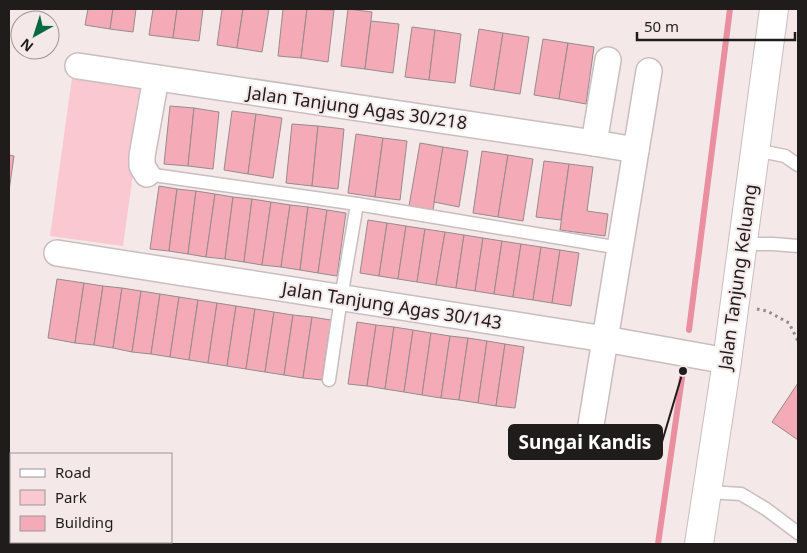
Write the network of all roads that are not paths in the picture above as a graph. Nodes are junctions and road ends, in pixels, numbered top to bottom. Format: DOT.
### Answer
graph roads {
  1 [pos="774,9"];
  2 [pos="608,60"];
  3 [pos="78,66"];
  4 [pos="649,71"];
  5 [pos="156,78"];
  6 [pos="594,143"];
  7 [pos="636,150"];
  8 [pos="755,150"];
  9 [pos="798,165"];
  10 [pos="147,174"];
  11 [pos="357,204"];
  12 [pos="742,244"];
  13 [pos="798,246"];
  14 [pos="620,248"];
  15 [pos="57,254"];
  16 [pos="341,298"];
  17 [pos="605,339"];
  18 [pos="727,361"];
  19 [pos="328,380"];
  20 [pos="591,425"];
  21 [pos="708,492"];
  22 [pos="798,533"];
  23 [pos="699,544"];
  1 -- 8 [label="main road, Jalan Tanjung Keluang"];
  2 -- 6 [label="street"];
  3 -- 5 [label="street, Jalan Tanjung Agas 30/218"];
  4 -- 7 [label="street"];
  5 -- 6 [label="street, Jalan Tanjung Agas 30/218"];
  5 -- 10 [label="street"];
  6 -- 7 [label="street, Jalan Tanjung Agas 30/218"];
  7 -- 14 [label="street"];
  8 -- 9 [label="lane"];
  8 -- 12 [label="main road, Jalan Tanjung Keluang"];
  10 -- 11 [label="lane"];
  11 -- 14 [label="lane"];
  11 -- 16 [label="lane"];
  12 -- 13 [label="lane"];
  12 -- 18 [label="main road, Jalan Tanjung Keluang"];
  14 -- 17 [label="street"];
  15 -- 16 [label="street, Jalan Tanjung Agas 30/143"];
  16 -- 17 [label="street, Jalan Tanjung Agas 30/143"];
  16 -- 19 [label="lane"];
  17 -- 18 [label="street, Jalan Tanjung Agas 30/143"];
  17 -- 20 [label="street"];
  18 -- 21 [label="main road, Jalan Tanjung Keluang"];
  21 -- 22 [label="lane"];
  21 -- 23 [label="main road, Jalan Tanjung Keluang"];
}
